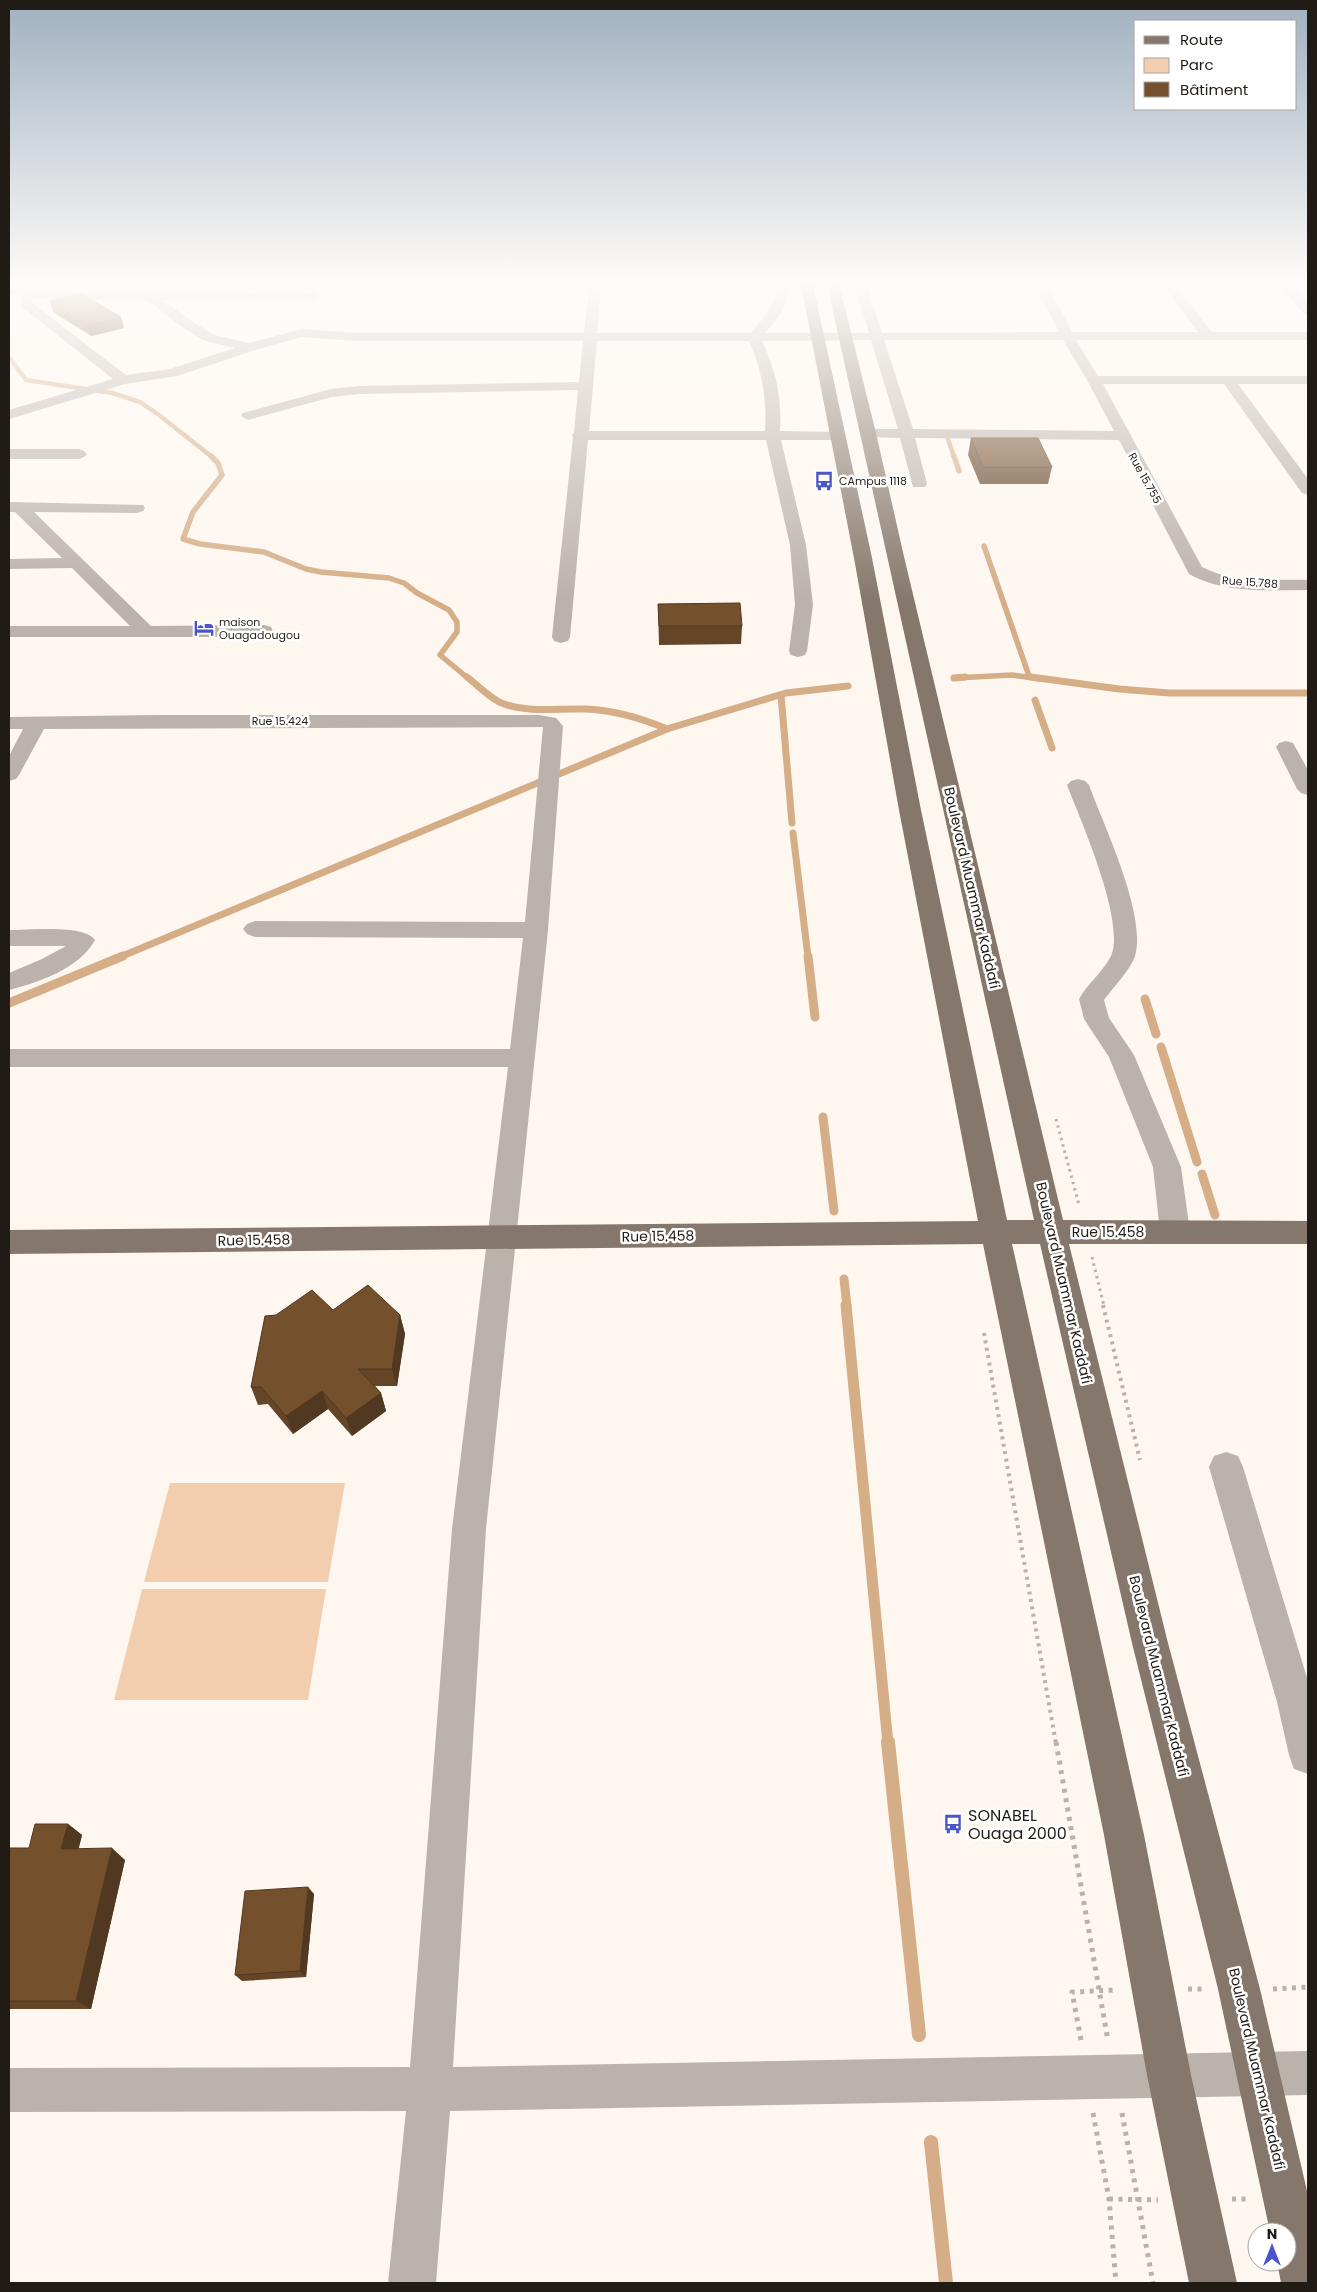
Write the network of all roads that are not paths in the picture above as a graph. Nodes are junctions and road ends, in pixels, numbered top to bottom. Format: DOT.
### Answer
graph roads {
  1 [pos="586,386"];
  2 [pos="101,387"];
  3 [pos="532,387"];
  4 [pos="770,387"];
  5 [pos="835,387"];
  6 [pos="852,387"];
  7 [pos="893,387"];
  8 [pos="1097,387"];
  9 [pos="1233,387"];
  10 [pos="9,415"];
  11 [pos="248,416"];
  12 [pos="869,433"];
  13 [pos="907,434"];
  14 [pos="772,435"];
  15 [pos="579,436"];
  16 [pos="837,436"];
  17 [pos="1122,436"];
  18 [pos="9,454"];
  19 [pos="79,454"];
  20 [pos="918,484"];
  21 [pos="1308,490"];
  22 [pos="14,507"];
  23 [pos="137,508"];
  24 [pos="74,563"];
  25 [pos="9,564"];
  26 [pos="1195,570"];
  27 [pos="1308,585"];
  28 [pos="145,630"];
  29 [pos="264,631"];
  30 [pos="9,632"];
  31 [pos="561,637"];
  32 [pos="798,651"];
  33 [pos="37,722"];
  34 [pos="9,723"];
  35 [pos="1286,747"];
  36 [pos="9,775"];
  37 [pos="1078,785"];
  38 [pos="1308,789"];
  39 [pos="255,929"];
  40 [pos="536,930"];
  41 [pos="9,938"];
  42 [pos="9,982"];
  43 [pos="9,1058"];
  44 [pos="521,1058"];
  45 [pos="995,1232"];
  46 [pos="1052,1232"];
  47 [pos="1175,1232"];
  48 [pos="1308,1232"];
  49 [pos="501,1237"];
  50 [pos="9,1242"];
  51 [pos="1226,1468"];
  52 [pos="1308,1755"];
  53 [pos="1308,2073"];
  54 [pos="1258,2074"];
  55 [pos="1169,2075"];
  56 [pos="430,2089"];
  57 [pos="9,2090"];
  58 [pos="412,2283"];
  59 [pos="1213,2283"];
  60 [pos="1305,2283"];
  1 -- 15 [label="street"];
  2 -- 10 [label="street"];
  3 -- 11 [label="street"];
  4 -- 14 [label="street"];
  5 -- 16 [label="main road, Boulevard Muammar Kaddafi"];
  6 -- 12 [label="main road, Boulevard Muammar Kaddafi"];
  7 -- 13 [label="street"];
  8 -- 17 [label="street, Rue 15.755"];
  9 -- 21 [label="street"];
  12 -- 13 [label="street"];
  12 -- 46 [label="main road, Boulevard Muammar Kaddafi"];
  13 -- 17 [label="street"];
  13 -- 20 [label="street"];
  14 -- 15 [label="street"];
  14 -- 16 [label="street"];
  14 -- 32 [label="street"];
  15 -- 31 [label="street"];
  16 -- 45 [label="main road, Boulevard Muammar Kaddafi"];
  17 -- 26 [label="street, Rue 15.755"];
  18 -- 19 [label="street"];
  22 -- 23 [label="street"];
  22 -- 24 [label="street"];
  24 -- 25 [label="street"];
  24 -- 28 [label="street"];
  26 -- 27 [label="street, Rue 15.788"];
  28 -- 29 [label="street"];
  28 -- 30 [label="street"];
  33 -- 34 [label="street, Rue 15.424"];
  33 -- 36 [label="street"];
  33 -- 40 [label="street, Rue 15.424"];
  35 -- 38 [label="street"];
  37 -- 47 [label="street"];
  39 -- 40 [label="street"];
  40 -- 44 [label="street"];
  41 -- 42 [label="street"];
  43 -- 44 [label="street"];
  44 -- 49 [label="street"];
  45 -- 46 [label="main road, Rue 15.458"];
  45 -- 49 [label="main road, Rue 15.458"];
  45 -- 55 [label="main road, Boulevard Muammar Kaddafi"];
  46 -- 47 [label="main road, Rue 15.458"];
  46 -- 54 [label="main road, Boulevard Muammar Kaddafi"];
  47 -- 48 [label="main road, Rue 15.458"];
  49 -- 50 [label="main road, Rue 15.458"];
  49 -- 56 [label="street"];
  51 -- 52 [label="street"];
  53 -- 54 [label="street"];
  54 -- 55 [label="street"];
  54 -- 60 [label="main road, Boulevard Muammar Kaddafi"];
  55 -- 56 [label="street"];
  55 -- 59 [label="main road, Boulevard Muammar Kaddafi"];
  56 -- 57 [label="street"];
  56 -- 58 [label="street"];
}
